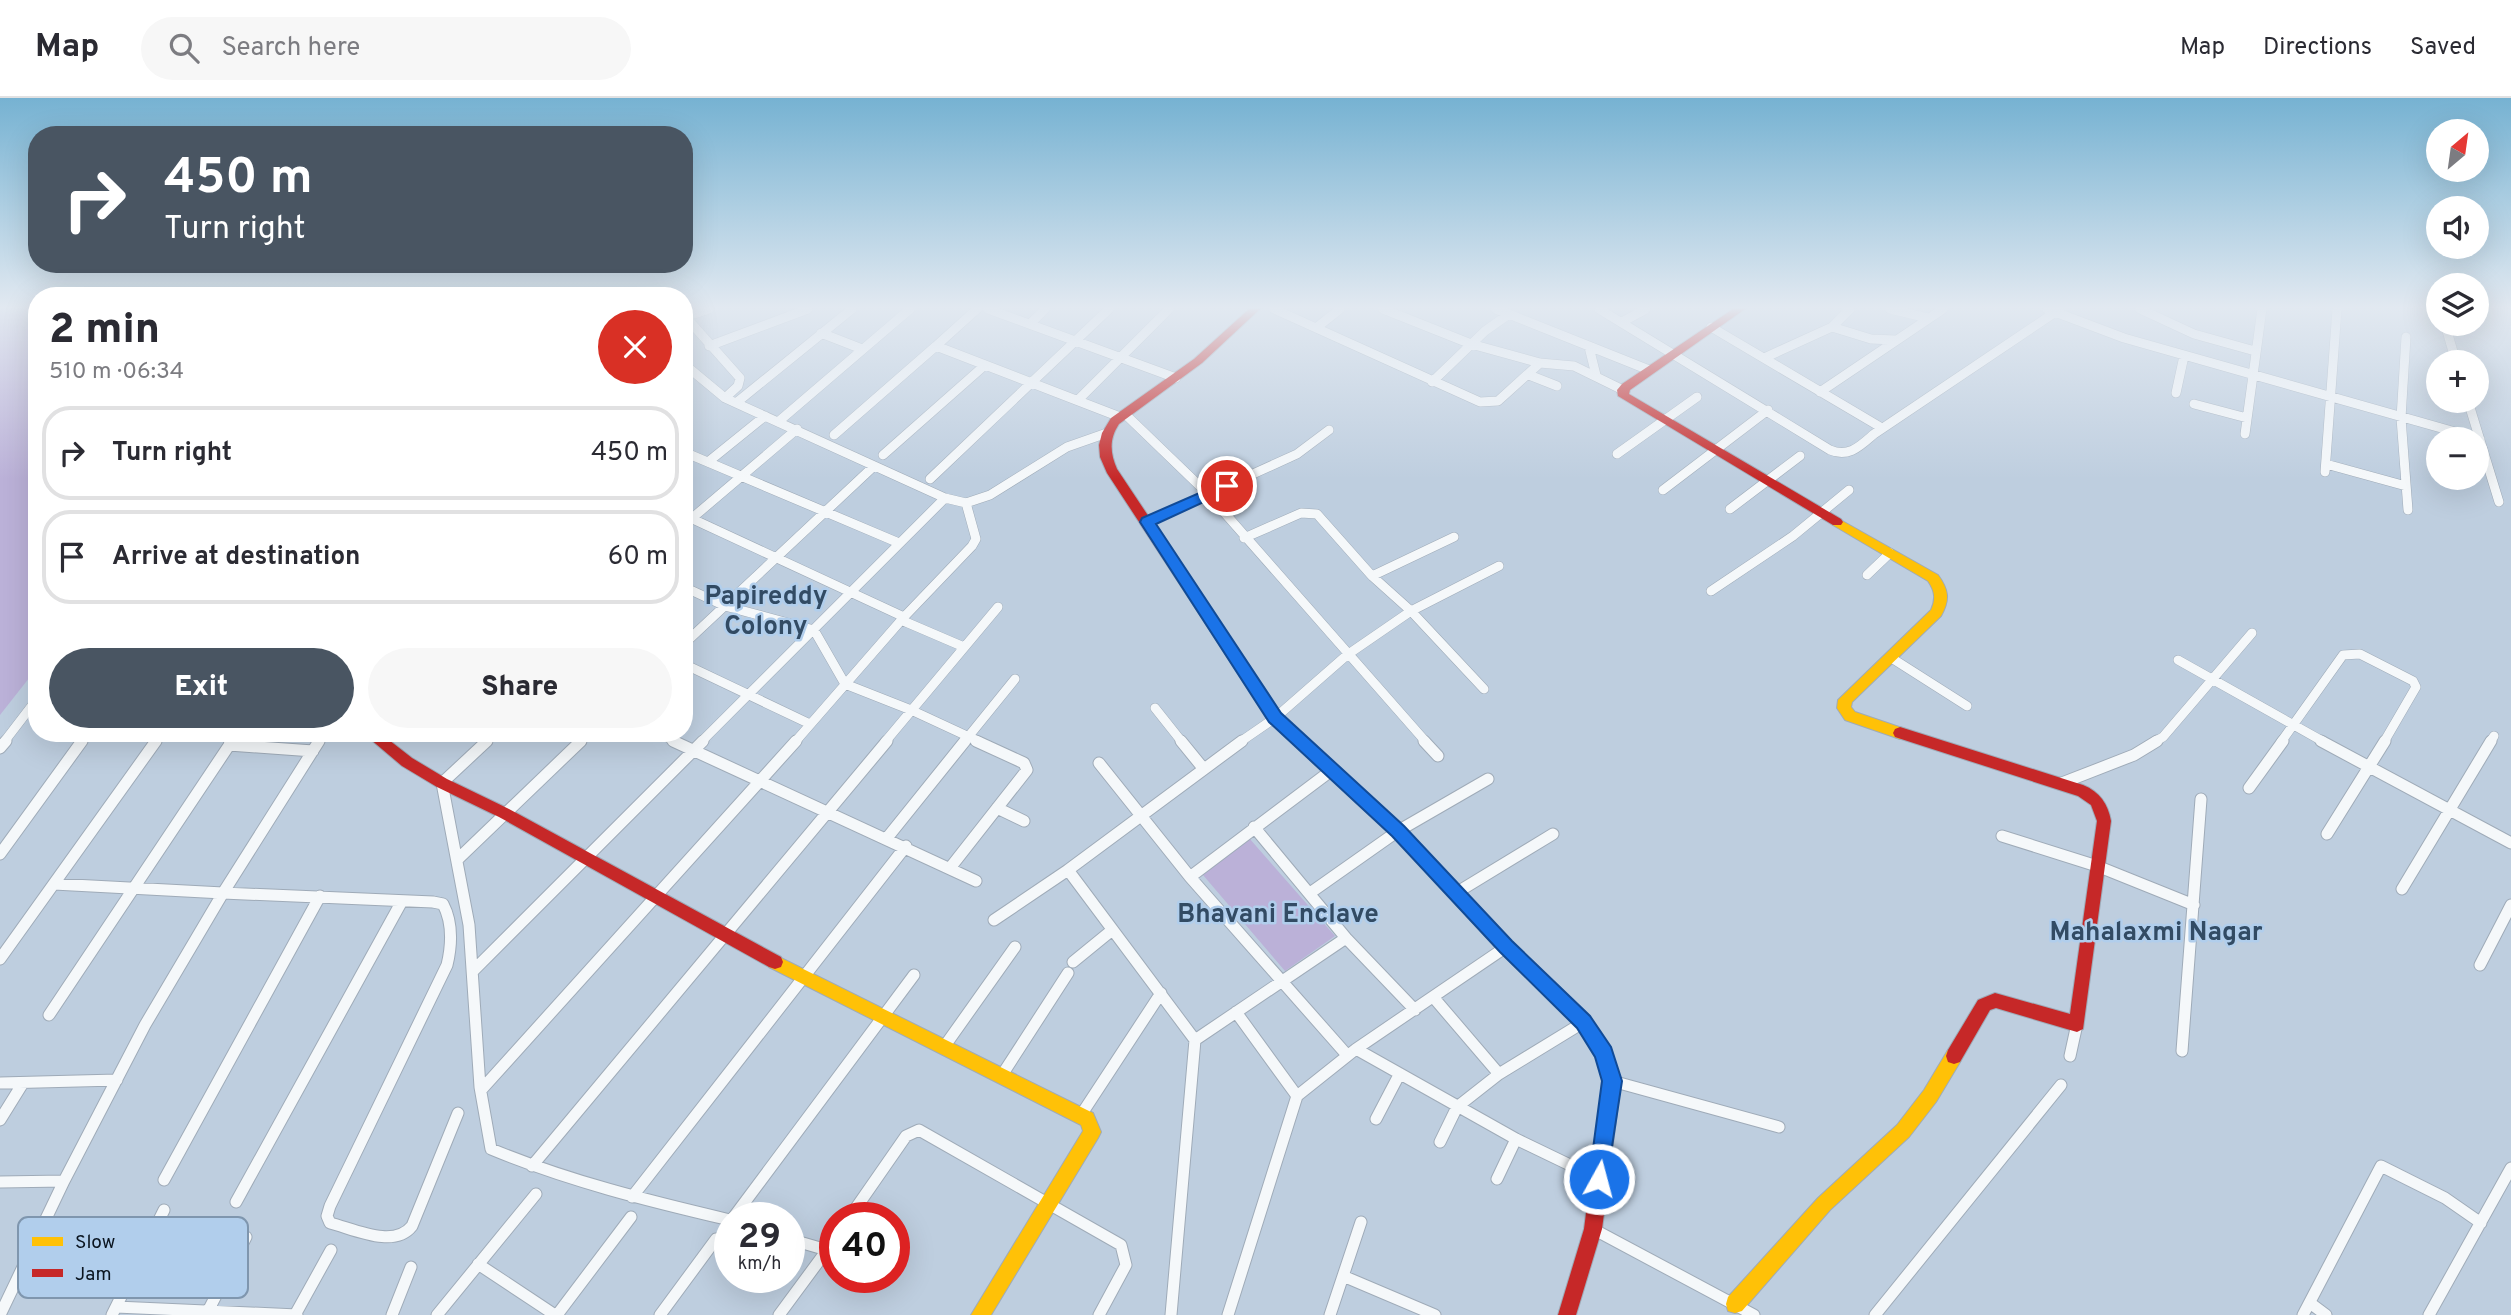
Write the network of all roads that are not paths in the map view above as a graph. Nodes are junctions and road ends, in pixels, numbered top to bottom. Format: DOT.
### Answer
graph roads {
  1 [pos="732,366"];
  2 [pos="781,366"];
  3 [pos="843,366"];
  4 [pos="913,366"];
  5 [pos="984,366"];
  6 [pos="987,366"];
  7 [pos="1047,366"];
  8 [pos="1112,366"];
  9 [pos="1146,366"];
  10 [pos="1190,366"];
  11 [pos="1397,366"];
  12 [pos="1449,366"];
  13 [pos="1537,366"];
  14 [pos="1572,366"];
  15 [pos="1594,366"];
  16 [pos="1638,366"];
  17 [pos="1655,366"];
  18 [pos="1695,366"];
  19 [pos="1777,366"];
  20 [pos="1859,366"];
  21 [pos="1973,366"];
  22 [pos="2182,366"];
  23 [pos="2217,366"];
  24 [pos="2253,366"];
  25 [pos="2333,366"];
  26 [pos="2404,366"];
  27 [pos="1649,370"];
  28 [pos="1529,375"];
  29 [pos="1596,375"];
  30 [pos="2251,376"];
  31 [pos="693,377"];
  32 [pos="1176,378"];
  33 [pos="1030,382"];
  34 [pos="1432,382"];
  35 [pos="1557,386"];
  36 [pos="1623,390"];
  37 [pos="1820,392"];
  38 [pos="2176,393"];
  39 [pos="1697,397"];
  40 [pos="725,398"];
  41 [pos="2331,399"];
  42 [pos="1078,400"];
  43 [pos="736,403"];
  44 [pos="2194,404"];
  45 [pos="1768,410"];
  46 [pos="765,416"];
  47 [pos="1123,416"];
  48 [pos="2247,418"];
  49 [pos="2401,418"];
  50 [pos="1665,419"];
  51 [pos="778,422"];
  52 [pos="2435,427"];
  53 [pos="1882,428"];
  54 [pos="796,429"];
  55 [pos="1329,430"];
  56 [pos="1104,434"];
  57 [pos="834,435"];
  58 [pos="2245,435"];
  59 [pos="1716,449"];
  60 [pos="1616,454"];
  61 [pos="883,455"];
  62 [pos="693,456"];
  63 [pos="1800,456"];
  64 [pos="708,462"];
  65 [pos="874,466"];
  66 [pos="2489,469"];
  67 [pos="741,476"];
  68 [pos="930,479"];
  69 [pos="1769,480"];
  70 [pos="2406,486"];
  71 [pos="1663,490"];
  72 [pos="1849,490"];
  73 [pos="1208,494"];
  74 [pos="945,498"];
  75 [pos="2499,502"];
  76 [pos="966,503"];
  77 [pos="1730,509"];
  78 [pos="2408,510"];
  79 [pos="825,512"];
  80 [pos="1821,512"];
  81 [pos="693,515"];
  82 [pos="1147,522"];
  83 [pos="693,523"];
  84 [pos="1454,537"];
  85 [pos="1244,538"];
  86 [pos="900,543"];
  87 [pos="1890,553"];
  88 [pos="776,558"];
  89 [pos="1499,566"];
  90 [pos="1867,575"];
  91 [pos="1372,576"];
  92 [pos="693,591"];
  93 [pos="1711,591"];
  94 [pos="851,593"];
  95 [pos="725,606"];
  96 [pos="998,607"];
  97 [pos="1411,611"];
  98 [pos="902,619"];
  99 [pos="814,631"];
  100 [pos="2252,633"];
  101 [pos="693,636"];
  102 [pos="964,647"];
  103 [pos="1347,655"];
  104 [pos="1890,657"];
  105 [pos="2178,660"];
  106 [pos="693,668"];
  107 [pos="1015,680"];
  108 [pos="2215,680"];
  109 [pos="845,684"];
  110 [pos="1484,689"];
  111 [pos="747,694"];
  112 [pos="1967,706"];
  113 [pos="1155,708"];
  114 [pos="911,710"];
  115 [pos="28,711"];
  116 [pos="1275,718"];
  117 [pos="810,724"];
  118 [pos="2294,724"];
  119 [pos="2494,736"];
  120 [pos="969,737"];
  121 [pos="81,742"];
  122 [pos="156,742"];
  123 [pos="231,742"];
  124 [pos="318,742"];
  125 [pos="383,742"];
  126 [pos="485,742"];
  127 [pos="579,742"];
  128 [pos="675,742"];
  129 [pos="229,745"];
  130 [pos="0,748"];
  131 [pos="691,750"];
  132 [pos="313,751"];
  133 [pos="1438,756"];
  134 [pos="1099,763"];
  135 [pos="2368,767"];
  136 [pos="1203,768"];
  137 [pos="1332,770"];
  138 [pos="1488,779"];
  139 [pos="442,783"];
  140 [pos="759,783"];
  141 [pos="2062,783"];
  142 [pos="2249,788"];
  143 [pos="2201,799"];
  144 [pos="997,808"];
  145 [pos="2450,810"];
  146 [pos="825,811"];
  147 [pos="504,813"];
  148 [pos="1140,817"];
  149 [pos="1024,821"];
  150 [pos="1254,827"];
  151 [pos="1398,831"];
  152 [pos="1553,834"];
  153 [pos="2327,834"];
  154 [pos="2002,836"];
  155 [pos="887,838"];
  156 [pos="4,843"];
  157 [pos="2511,843"];
  158 [pos="906,846"];
  159 [pos="0,855"];
  160 [pos="458,859"];
  161 [pos="584,859"];
  162 [pos="2097,866"];
  163 [pos="950,867"];
  164 [pos="1068,870"];
  165 [pos="1190,877"];
  166 [pos="976,881"];
  167 [pos="54,884"];
  168 [pos="133,888"];
  169 [pos="2402,888"];
  170 [pos="223,893"];
  171 [pos="1310,893"];
  172 [pos="1456,893"];
  173 [pos="320,896"];
  174 [pos="654,896"];
  175 [pos="402,901"];
  176 [pos="2194,905"];
  177 [pos="2511,905"];
  178 [pos="994,920"];
  179 [pos="1111,931"];
  180 [pos="725,933"];
  181 [pos="1346,938"];
  182 [pos="1015,947"];
  183 [pos="1506,947"];
  184 [pos="0,959"];
  185 [pos="2480,965"];
  186 [pos="474,970"];
  187 [pos="914,975"];
  188 [pos="803,977"];
  189 [pos="1281,982"];
  190 [pos="1161,993"];
  191 [pos="1434,998"];
  192 [pos="1415,1010"];
  193 [pos="1236,1012"];
  194 [pos="50,1015"];
  195 [pos="883,1018"];
  196 [pos="1584,1022"];
  197 [pos="2077,1024"];
  198 [pos="1195,1040"];
  199 [pos="944,1047"];
  200 [pos="2182,1051"];
  201 [pos="1351,1052"];
  202 [pos="2070,1056"];
  203 [pos="1500,1074"];
  204 [pos="1002,1075"];
  205 [pos="1399,1075"];
  206 [pos="117,1080"];
  207 [pos="1612,1081"];
  208 [pos="0,1083"];
  209 [pos="23,1083"];
  210 [pos="2062,1085"];
  211 [pos="482,1089"];
  212 [pos="1297,1096"];
  213 [pos="1457,1107"];
  214 [pos="458,1113"];
  215 [pos="1081,1115"];
  216 [pos="1376,1119"];
  217 [pos="0,1120"];
  218 [pos="1779,1127"];
  219 [pos="1516,1139"];
  220 [pos="1440,1142"];
  221 [pos="532,1166"];
  222 [pos="2511,1168"];
  223 [pos="1497,1179"];
  224 [pos="1599,1179"];
  225 [pos="164,1180"];
  226 [pos="64,1181"];
  227 [pos="0,1182"];
  228 [pos="536,1194"];
  229 [pos="632,1197"];
  230 [pos="236,1202"];
  231 [pos="744,1202"];
  232 [pos="860,1202"];
  233 [pos="1046,1204"];
  234 [pos="164,1210"];
  235 [pos="714,1215"];
  236 [pos="47,1217"];
  237 [pos="161,1217"];
  238 [pos="631,1217"];
  239 [pos="1361,1222"];
  240 [pos="2481,1223"];
  241 [pos="1593,1229"];
  242 [pos="714,1242"];
  243 [pos="331,1250"];
  244 [pos="819,1260"];
  245 [pos="478,1264"];
  246 [pos="411,1267"];
  247 [pos="1343,1276"];
  248 [pos="18,1277"];
  249 [pos="215,1298"];
  250 [pos="1735,1304"];
  251 [pos="2307,1309"];
  252 [pos="114,1311"];
  253 [pos="207,1314"];
  254 [pos="0,1315"];
  255 [pos="296,1315"];
  256 [pos="392,1315"];
  257 [pos="438,1315"];
  258 [pos="556,1315"];
  259 [pos="660,1315"];
  260 [pos="779,1315"];
  261 [pos="979,1315"];
  262 [pos="1099,1315"];
  263 [pos="1171,1315"];
  264 [pos="1228,1315"];
  265 [pos="1330,1315"];
  266 [pos="1435,1315"];
  267 [pos="1567,1315"];
  268 [pos="1754,1315"];
  269 [pos="1875,1315"];
  270 [pos="2326,1315"];
  271 [pos="2429,1315"];
  1 -- 40 [label="street"];
  2 -- 43 [label="street"];
  3 -- 51 [label="street"];
  4 -- 57 [label="street"];
  5 -- 61 [label="street"];
  6 -- 33 [label="street"];
  7 -- 33 [label="street"];
  8 -- 42 [label="street"];
  9 -- 32 [label="street"];
  10 -- 32 [label="street"];
  11 -- 34 [label="street"];
  12 -- 34 [label="street"];
  13 -- 28 [label="street"];
  14 -- 29 [label="street"];
  15 -- 29 [label="street"];
  16 -- 27 [label="street"];
  17 -- 27 [label="street"];
  18 -- 45 [label="street"];
  19 -- 37 [label="street"];
  20 -- 37 [label="street"];
  21 -- 53 [label="street"];
  22 -- 38 [label="street"];
  23 -- 30 [label="street"];
  24 -- 30 [label="street"];
  25 -- 41 [label="street"];
  26 -- 49 [label="street"];
  27 -- 36 [label="street"];
  28 -- 34 [label="street"];
  28 -- 35 [label="street"];
  29 -- 36 [label="street"];
  30 -- 41 [label="street"];
  30 -- 48 [label="street"];
  31 -- 40 [label="street"];
  32 -- 47 [label="street"];
  33 -- 42 [label="street"];
  33 -- 68 [label="street"];
  36 -- 50 [label="street"];
  37 -- 53 [label="street"];
  39 -- 50 [label="street"];
  40 -- 43 [label="street"];
  41 -- 49 [label="street"];
  41 -- 70 [label="street"];
  42 -- 47 [label="street"];
  43 -- 46 [label="street"];
  44 -- 48 [label="street"];
  45 -- 53 [label="street"];
  45 -- 59 [label="street"];
  46 -- 51 [label="street"];
  46 -- 64 [label="street"];
  47 -- 56 [label="street"];
  47 -- 73 [label="street"];
  48 -- 58 [label="street"];
  49 -- 52 [label="street"];
  49 -- 70 [label="street"];
  50 -- 59 [label="street"];
  50 -- 60 [label="street"];
  51 -- 54 [label="street"];
  54 -- 65 [label="street"];
  54 -- 67 [label="street"];
  55 -- 73 [label="street"];
  56 -- 76 [label="street"];
  56 -- 82 [label="street"];
  59 -- 69 [label="street"];
  59 -- 71 [label="street"];
  62 -- 64 [label="street"];
  63 -- 69 [label="street"];
  64 -- 67 [label="street"];
  65 -- 74 [label="street"];
  65 -- 79 [label="street"];
  66 -- 75 [label="street"];
  67 -- 79 [label="street"];
  67 -- 81 [label="street"];
  69 -- 77 [label="street"];
  69 -- 80 [label="street"];
  70 -- 78 [label="street"];
  72 -- 80 [label="street"];
  73 -- 82 [label="street"];
  73 -- 85 [label="street"];
  74 -- 76 [label="street"];
  74 -- 86 [label="street"];
  76 -- 98 [label="street"];
  79 -- 86 [label="street"];
  79 -- 88 [label="street"];
  80 -- 87 [label="street"];
  80 -- 93 [label="street"];
  82 -- 116 [label="street"];
  83 -- 88 [label="street"];
  84 -- 91 [label="street"];
  85 -- 91 [label="street"];
  85 -- 103 [label="street"];
  86 -- 94 [label="street"];
  87 -- 90 [label="street"];
  87 -- 104 [label="street"];
  88 -- 94 [label="street"];
  88 -- 95 [label="street"];
  89 -- 97 [label="street"];
  91 -- 97 [label="street"];
  92 -- 95 [label="street"];
  94 -- 98 [label="street"];
  94 -- 99 [label="street"];
  95 -- 99 [label="street"];
  95 -- 101 [label="street"];
  96 -- 102 [label="street"];
  97 -- 103 [label="street"];
  97 -- 110 [label="street"];
  98 -- 102 [label="street"];
  98 -- 109 [label="street"];
  99 -- 109 [label="street"];
  99 -- 111 [label="street"];
  100 -- 108 [label="street"];
  102 -- 114 [label="street"];
  103 -- 116 [label="street"];
  103 -- 133 [label="street"];
  104 -- 112 [label="street"];
  104 -- 141 [label="street"];
  105 -- 108 [label="street"];
  106 -- 111 [label="street"];
  107 -- 120 [label="street"];
  108 -- 118 [label="street"];
  108 -- 141 [label="street"];
  109 -- 114 [label="street"];
  109 -- 117 [label="street"];
  111 -- 117 [label="street"];
  111 -- 131 [label="street"];
  113 -- 136 [label="street"];
  114 -- 120 [label="street"];
  114 -- 146 [label="street"];
  115 -- 130 [label="street"];
  116 -- 136 [label="street"];
  116 -- 137 [label="street"];
  117 -- 140 [label="street"];
  118 -- 135 [label="street"];
  118 -- 135 [label="street"];
  118 -- 142 [label="street"];
  119 -- 145 [label="street"];
  120 -- 144 [label="street"];
  120 -- 155 [label="street"];
  121 -- 156 [label="street"];
  122 -- 167 [label="street"];
  123 -- 129 [label="street"];
  124 -- 132 [label="street"];
  125 -- 139 [label="street"];
  126 -- 139 [label="street"];
  127 -- 147 [label="street"];
  128 -- 131 [label="street"];
  129 -- 132 [label="street"];
  129 -- 168 [label="street"];
  131 -- 140 [label="street"];
  131 -- 161 [label="street"];
  132 -- 170 [label="street"];
  134 -- 148 [label="street"];
  135 -- 145 [label="street"];
  135 -- 153 [label="street"];
  136 -- 148 [label="street"];
  137 -- 150 [label="street"];
  137 -- 151 [label="street"];
  138 -- 151 [label="street"];
  139 -- 147 [label="street"];
  139 -- 160 [label="street"];
  140 -- 146 [label="street"];
  140 -- 174 [label="street"];
  141 -- 162 [label="street"];
  143 -- 176 [label="street"];
  144 -- 149 [label="street"];
  144 -- 163 [label="street"];
  145 -- 157 [label="street"];
  145 -- 169 [label="street"];
  146 -- 155 [label="street"];
  146 -- 180 [label="street"];
  147 -- 160 [label="street"];
  147 -- 161 [label="street"];
  148 -- 164 [label="street"];
  148 -- 165 [label="street"];
  150 -- 165 [label="street"];
  150 -- 171 [label="street"];
  151 -- 171 [label="street"];
  151 -- 172 [label="street"];
  152 -- 172 [label="street"];
  154 -- 162 [label="street"];
  155 -- 158 [label="street"];
  156 -- 159 [label="street"];
  158 -- 163 [label="street"];
  158 -- 188 [label="street"];
  160 -- 186 [label="street"];
  161 -- 174 [label="street"];
  161 -- 186 [label="street"];
  162 -- 176 [label="street"];
  162 -- 197 [label="street"];
  163 -- 166 [label="street"];
  164 -- 178 [label="street"];
  164 -- 179 [label="street"];
  165 -- 189 [label="street"];
  167 -- 168 [label="street"];
  167 -- 184 [label="street"];
  168 -- 170 [label="street"];
  168 -- 194 [label="street"];
  170 -- 173 [label="street"];
  170 -- 206 [label="street"];
  171 -- 181 [label="street"];
  172 -- 183 [label="street"];
  173 -- 175 [label="street"];
  173 -- 225 [label="street"];
  174 -- 180 [label="street"];
  174 -- 211 [label="street"];
  175 -- 214 [label="street"];
  175 -- 230 [label="street"];
  176 -- 200 [label="street"];
  177 -- 185 [label="street"];
  179 -- 190 [label="street"];
  179 -- 204 [label="street"];
  180 -- 188 [label="street"];
  180 -- 221 [label="street"];
  181 -- 189 [label="street"];
  181 -- 192 [label="street"];
  182 -- 199 [label="street"];
  183 -- 191 [label="street"];
  183 -- 196 [label="street"];
  186 -- 211 [label="street"];
  187 -- 195 [label="street"];
  188 -- 195 [label="street"];
  188 -- 229 [label="street"];
  189 -- 193 [label="street"];
  189 -- 201 [label="street"];
  190 -- 198 [label="street"];
  190 -- 215 [label="street"];
  191 -- 192 [label="street"];
  191 -- 203 [label="street"];
  192 -- 201 [label="street"];
  193 -- 198 [label="street"];
  193 -- 212 [label="street"];
  195 -- 199 [label="street"];
  195 -- 231 [label="street"];
  196 -- 203 [label="street"];
  196 -- 207 [label="street"];
  197 -- 202 [label="street"];
  197 -- 250 [label="street"];
  198 -- 263 [label="street"];
  199 -- 204 [label="street"];
  201 -- 205 [label="street"];
  201 -- 212 [label="street"];
  203 -- 213 [label="street"];
  204 -- 215 [label="street"];
  205 -- 213 [label="street"];
  205 -- 216 [label="street"];
  206 -- 209 [label="street"];
  206 -- 226 [label="street"];
  207 -- 218 [label="street"];
  207 -- 224 [label="street"];
  208 -- 209 [label="street"];
  209 -- 217 [label="street"];
  210 -- 269 [label="street"];
  211 -- 221 [label="street"];
  212 -- 264 [label="street"];
  213 -- 219 [label="street"];
  213 -- 220 [label="street"];
  215 -- 233 [label="street"];
  219 -- 223 [label="street"];
  219 -- 224 [label="street"];
  221 -- 229 [label="street"];
  222 -- 240 [label="street"];
  224 -- 241 [label="street"];
  226 -- 227 [label="street"];
  226 -- 236 [label="street"];
  228 -- 245 [label="street"];
  229 -- 235 [label="street"];
  232 -- 233 [label="street"];
  233 -- 261 [label="street"];
  233 -- 262 [label="street"];
  234 -- 237 [label="street"];
  238 -- 258 [label="street"];
  239 -- 247 [label="street"];
  240 -- 251 [label="street"];
  240 -- 271 [label="street"];
  241 -- 250 [label="street"];
  241 -- 267 [label="street"];
  242 -- 259 [label="street"];
  243 -- 255 [label="street"];
  244 -- 260 [label="street"];
  245 -- 257 [label="street"];
  245 -- 258 [label="street"];
  246 -- 256 [label="street"];
  247 -- 265 [label="street"];
  247 -- 266 [label="street"];
  248 -- 254 [label="street"];
  249 -- 253 [label="street"];
  250 -- 268 [label="street"];
  251 -- 270 [label="street"];
  252 -- 253 [label="street"];
  253 -- 255 [label="street"];
}
